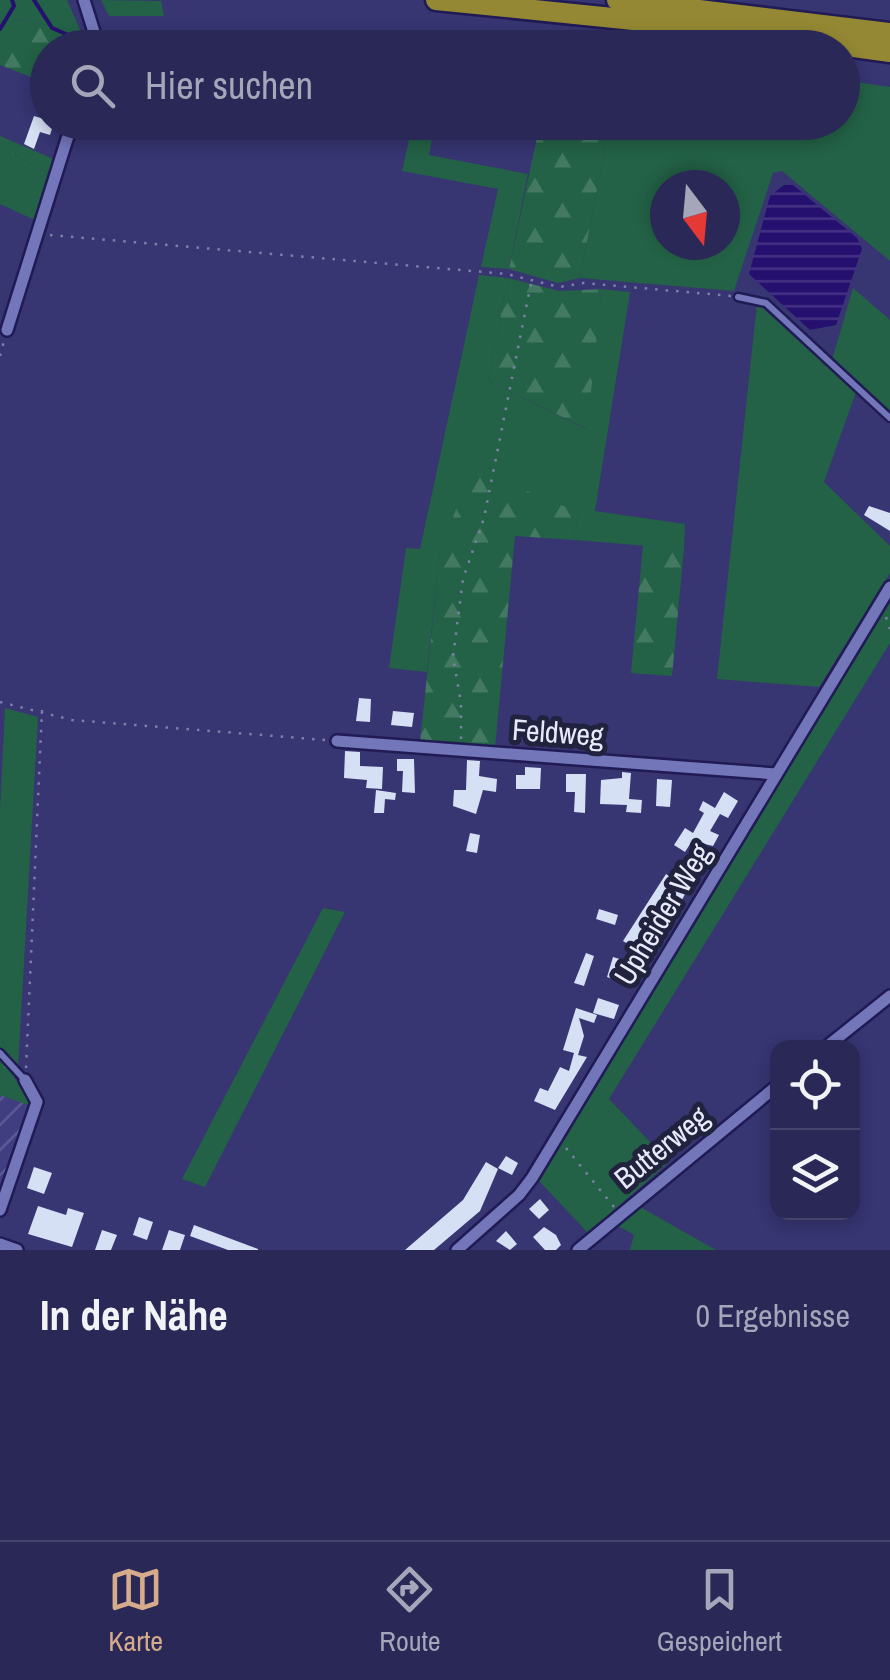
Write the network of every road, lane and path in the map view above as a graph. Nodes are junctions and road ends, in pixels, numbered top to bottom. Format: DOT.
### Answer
graph roads {
  1 [pos="84,0"];
  2 [pos="436,0"];
  3 [pos="617,0"];
  4 [pos="93,30"];
  5 [pos="731,30"];
  6 [pos="858,30"];
  7 [pos="860,30"];
  8 [pos="890,34"];
  9 [pos="860,48"];
  10 [pos="890,52"];
  11 [pos="67,140"];
  12 [pos="38,234"];
  13 [pos="532,278"];
  14 [pos="738,296"];
  15 [pos="7,330"];
  16 [pos="0,356"];
  17 [pos="890,418"];
  18 [pos="890,587"];
  19 [pos="0,702"];
  20 [pos="42,710"];
  21 [pos="337,741"];
  22 [pos="461,750"];
  23 [pos="776,774"];
  24 [pos="890,996"];
  25 [pos="835,1040"];
  26 [pos="0,1052"];
  27 [pos="26,1080"];
  28 [pos="770,1092"];
  29 [pos="557,1138"];
  30 [pos="0,1210"];
  31 [pos="618,1212"];
  32 [pos="0,1244"];
  33 [pos="17,1250"];
  34 [pos="457,1250"];
  35 [pos="578,1250"];
  1 -- 4 [label="street"];
  2 -- 5 [label="highway"];
  3 -- 6 [label="highway"];
  7 -- 8 [label="highway"];
  9 -- 10 [label="highway"];
  11 -- 12 [label="street"];
  12 -- 13 [label="path"];
  12 -- 15 [label="street"];
  13 -- 14 [label="path"];
  13 -- 22 [label="path"];
  14 -- 17 [label="lane"];
  15 -- 16 [label="path"];
  18 -- 23 [label="street, Upheider Weg"];
  19 -- 20 [label="path"];
  20 -- 21 [label="path"];
  20 -- 27 [label="path"];
  21 -- 22 [label="street, Feldweg"];
  22 -- 23 [label="street, Feldweg"];
  23 -- 29 [label="street, Upheider Weg"];
  24 -- 25 [label="street"];
  26 -- 27 [label="lane"];
  27 -- 30 [label="street"];
  28 -- 31 [label="street, Butterweg"];
  29 -- 31 [label="path"];
  29 -- 34 [label="street, Upheider Weg"];
  31 -- 35 [label="street, Butterweg"];
  32 -- 33 [label="street"];
}
